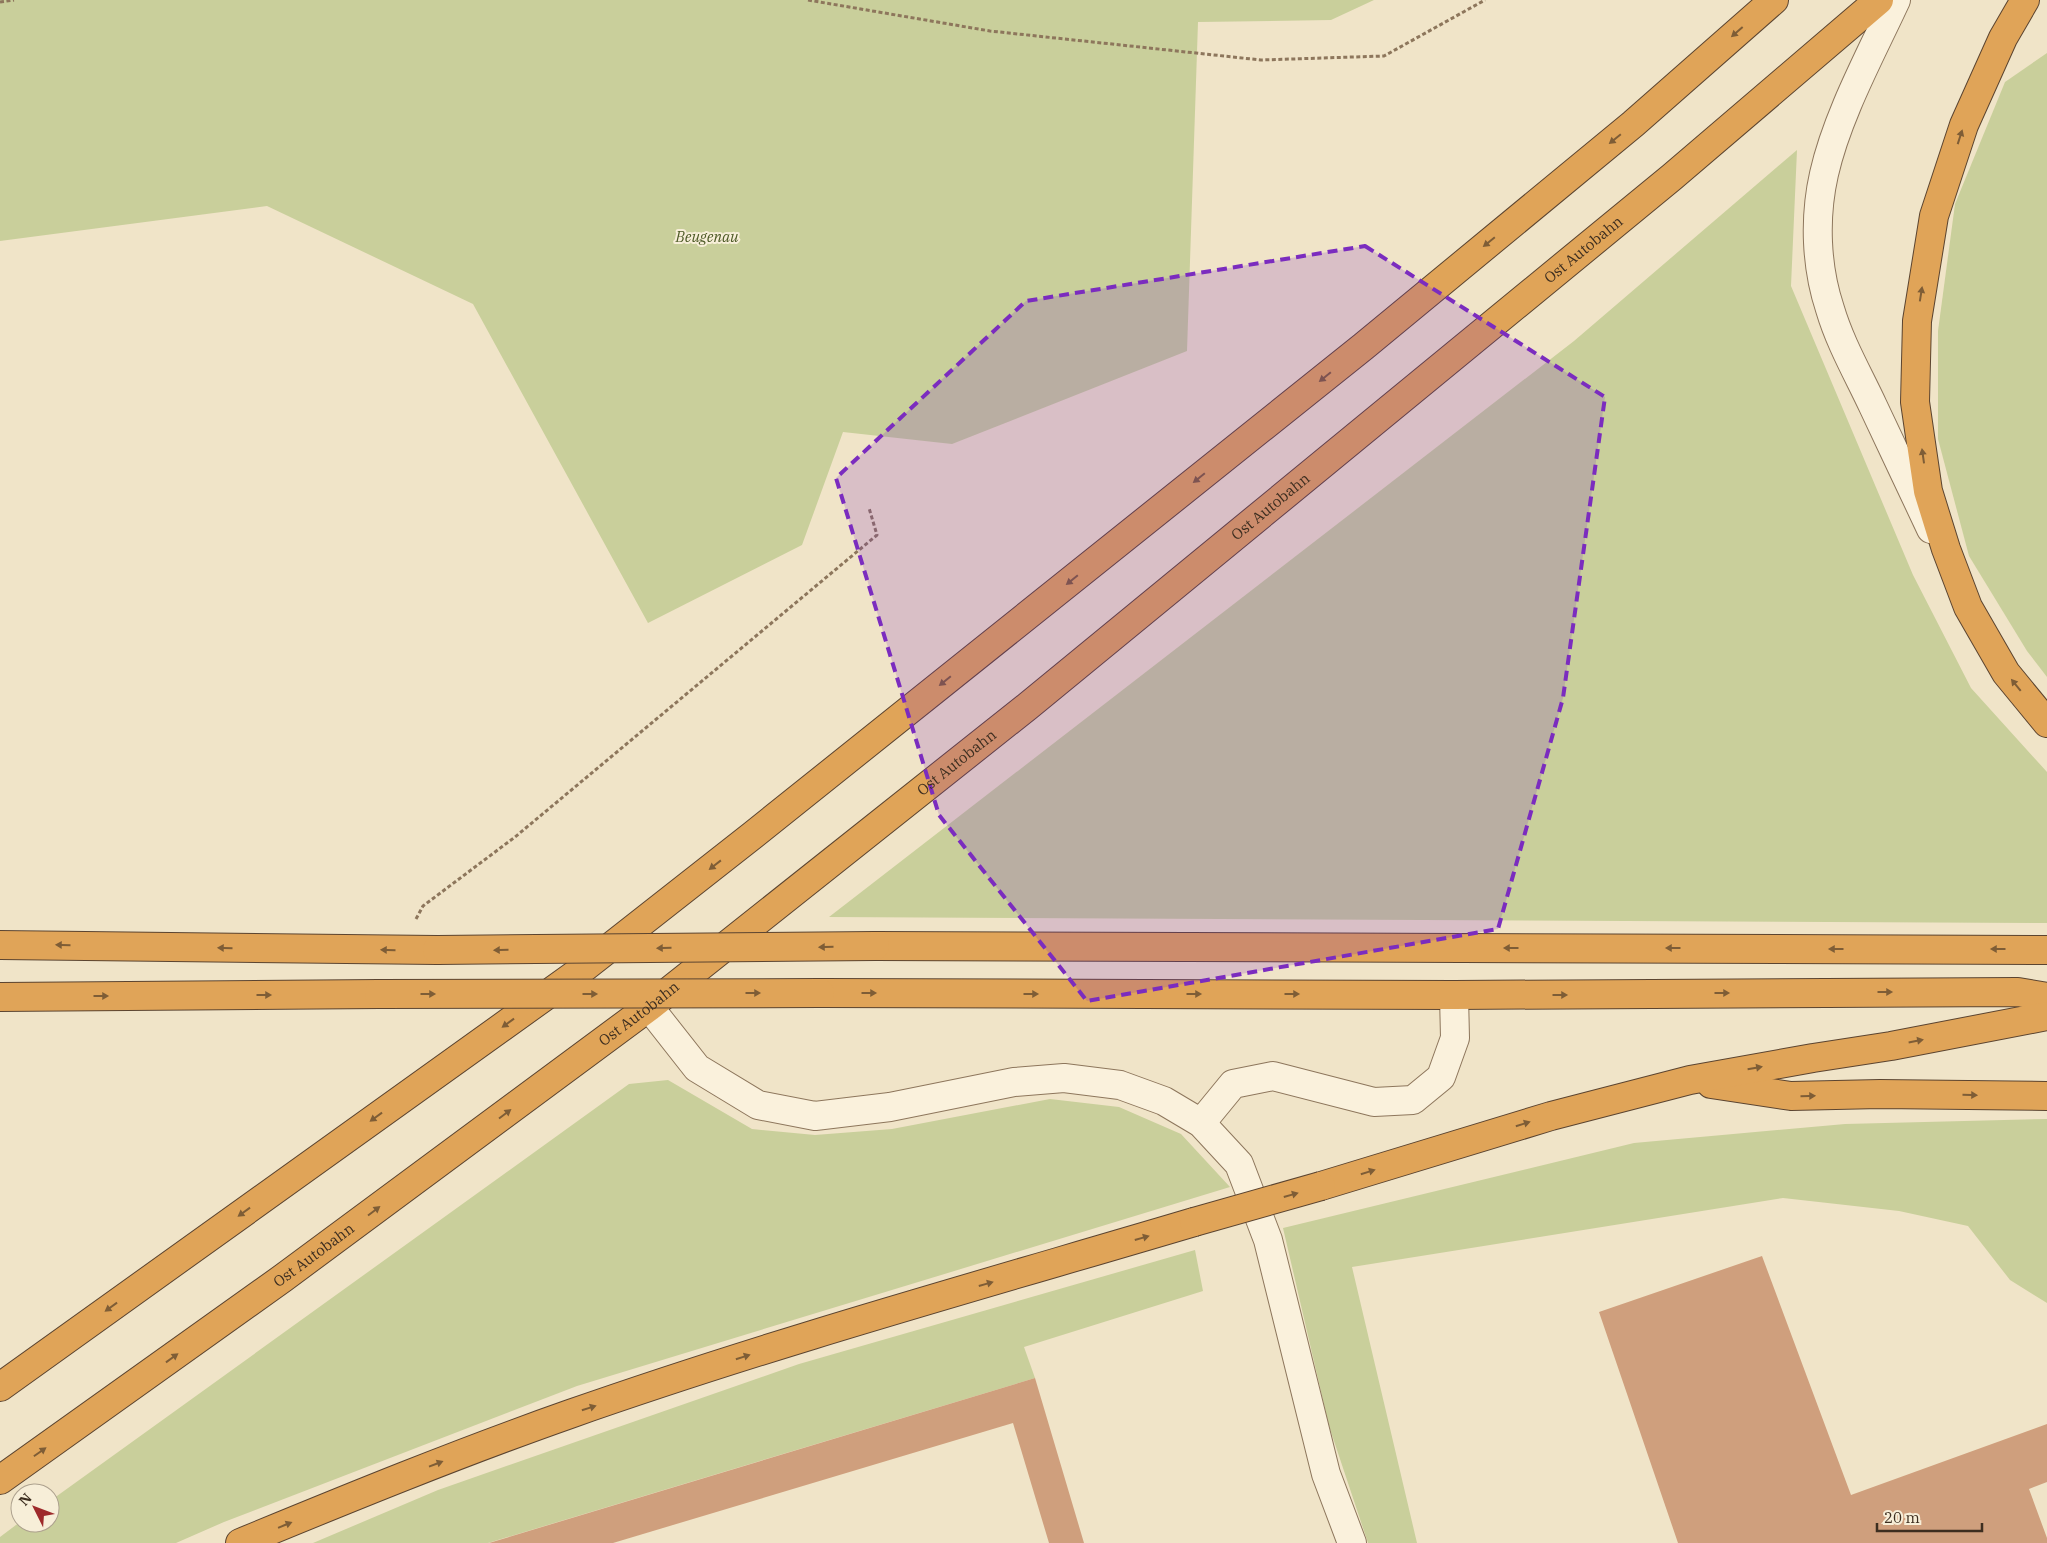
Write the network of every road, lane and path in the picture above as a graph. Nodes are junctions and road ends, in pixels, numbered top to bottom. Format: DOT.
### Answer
graph roads {
  1 [pos="14,0"];
  2 [pos="808,0"];
  3 [pos="1485,0"];
  4 [pos="1774,0"];
  5 [pos="1879,0"];
  6 [pos="1896,0"];
  7 [pos="2024,0"];
  8 [pos="0,2"];
  9 [pos="869,508"];
  10 [pos="1968,607"];
  11 [pos="2047,723"];
  12 [pos="0,945"];
  13 [pos="400,950"];
  14 [pos="2047,950"];
  15 [pos="1454,995"];
  16 [pos="0,997"];
  17 [pos="2047,997"];
  18 [pos="649,1007"];
  19 [pos="2047,1016"];
  20 [pos="1690,1080"];
  21 [pos="2047,1096"];
  22 [pos="1201,1123"];
  23 [pos="0,1387"];
  24 [pos="0,1480"];
  25 [pos="240,1543"];
  26 [pos="1352,1543"];
  1 -- 8 [label="path"];
  2 -- 3 [label="path"];
  4 -- 23 [label="highway, one-way"];
  5 -- 18 [label="highway, Ost Autobahn"];
  6 -- 10 [label="lane"];
  10 -- 7 [label="highway, one-way"];
  9 -- 13 [label="path"];
  11 -- 10 [label="highway, one-way"];
  13 -- 12 [label="highway, one-way"];
  14 -- 13 [label="highway, one-way, bridge"];
  16 -- 15 [label="highway, one-way, bridge"];
  15 -- 17 [label="highway, one-way"];
  15 -- 22 [label="lane"];
  18 -- 22 [label="lane"];
  24 -- 18 [label="highway, Ost Autobahn, one-way"];
  20 -- 19 [label="highway, one-way"];
  20 -- 21 [label="highway, one-way"];
  25 -- 20 [label="highway, one-way, bridge"];
  22 -- 26 [label="lane"];
}
